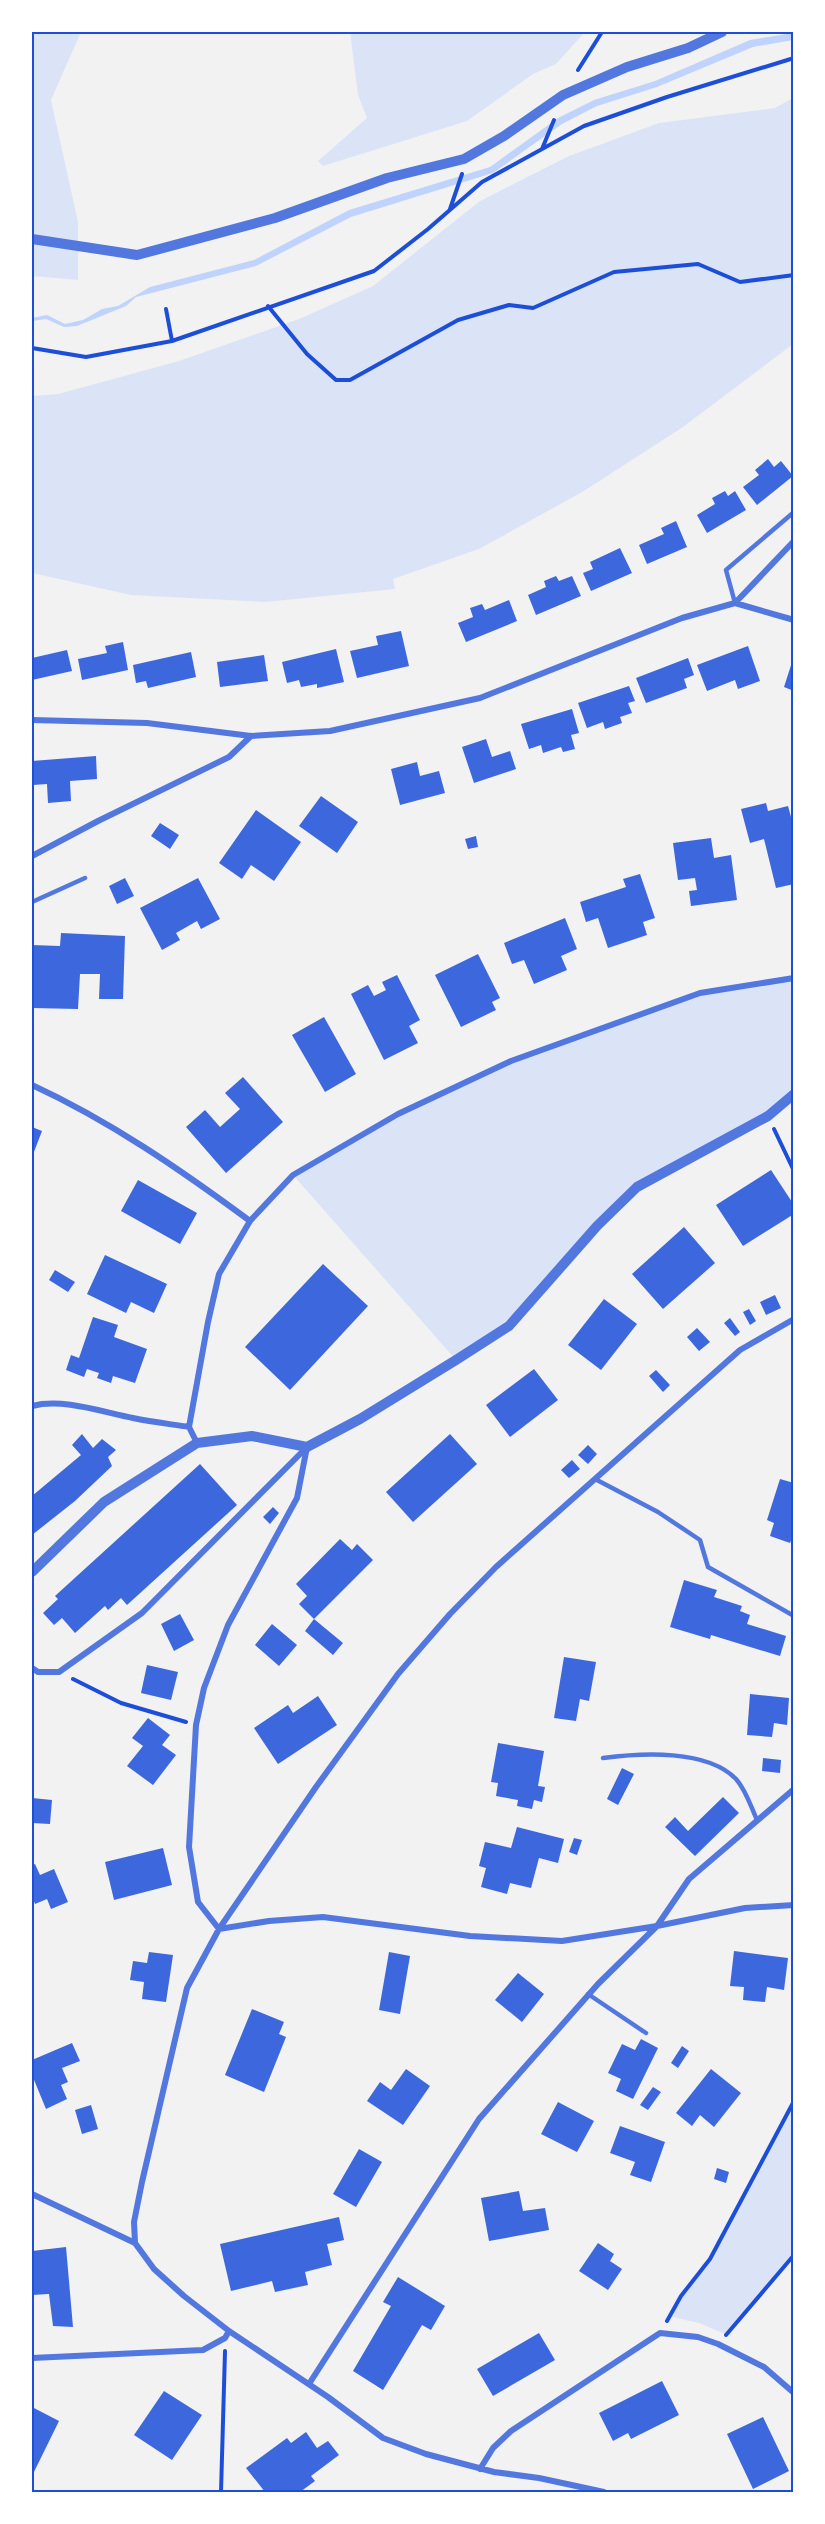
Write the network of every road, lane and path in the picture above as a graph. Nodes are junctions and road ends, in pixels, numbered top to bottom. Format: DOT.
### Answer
graph roads {
  1 [pos="602,32"];
  2 [pos="722,32"];
  3 [pos="794,58"];
  4 [pos="563,95"];
  5 [pos="458,191"];
  6 [pos="450,210"];
  7 [pos="32,239"];
  8 [pos="794,275"];
  9 [pos="268,306"];
  10 [pos="166,309"];
  11 [pos="172,340"];
  12 [pos="32,348"];
  13 [pos="794,512"];
  14 [pos="794,541"];
  15 [pos="735,603"];
  16 [pos="794,620"];
  17 [pos="32,720"];
  18 [pos="251,736"];
  19 [pos="32,856"];
  20 [pos="85,878"];
  21 [pos="32,902"];
  22 [pos="794,978"];
  23 [pos="32,1085"];
  24 [pos="794,1094"];
  25 [pos="768,1116"];
  26 [pos="794,1171"];
  27 [pos="250,1221"];
  28 [pos="794,1319"];
  29 [pos="32,1406"];
  30 [pos="189,1427"];
  31 [pos="197,1443"];
  32 [pos="307,1447"];
  33 [pos="595,1479"];
  34 [pos="32,1572"];
  35 [pos="794,1616"];
  36 [pos="32,1668"];
  37 [pos="59,1672"];
  38 [pos="196,1725"];
  39 [pos="603,1758"];
  40 [pos="794,1789"];
  41 [pos="757,1820"];
  42 [pos="794,1905"];
  43 [pos="657,1926"];
  44 [pos="219,1929"];
  45 [pos="588,1994"];
  46 [pos="646,2033"];
  47 [pos="794,2101"];
  48 [pos="32,2194"];
  49 [pos="135,2243"];
  50 [pos="794,2255"];
  51 [pos="229,2331"];
  52 [pos="660,2334"];
  53 [pos="225,2338"];
  54 [pos="718,2344"];
  55 [pos="32,2358"];
  56 [pos="309,2384"];
  57 [pos="794,2393"];
  58 [pos="480,2469"];
  59 [pos="221,2493"];
  60 [pos="604,2493"];
  1 -- 4 [label="path"];
  2 -- 4 [label="street"];
  3 -- 6 [label="path"];
  4 -- 7 [label="street"];
  5 -- 6 [label="path"];
  6 -- 9 [label="path"];
  8 -- 9 [label="path"];
  9 -- 11 [label="path"];
  10 -- 11 [label="path"];
  11 -- 12 [label="path"];
  13 -- 15 [label="lane"];
  14 -- 15 [label="street"];
  15 -- 16 [label="street"];
  15 -- 18 [label="street"];
  17 -- 18 [label="street"];
  18 -- 19 [label="street"];
  20 -- 21 [label="lane"];
  22 -- 27 [label="street"];
  23 -- 27 [label="street"];
  24 -- 25 [label="street"];
  25 -- 26 [label="path"];
  25 -- 32 [label="street"];
  27 -- 30 [label="street"];
  28 -- 33 [label="street"];
  29 -- 30 [label="street"];
  30 -- 31 [label="street"];
  31 -- 32 [label="street"];
  31 -- 34 [label="street"];
  32 -- 37 [label="street"];
  32 -- 38 [label="street"];
  33 -- 35 [label="lane"];
  33 -- 44 [label="street"];
  36 -- 37 [label="street"];
  37 -- 38 [label="path"];
  38 -- 44 [label="street"];
  39 -- 41 [label="lane"];
  40 -- 41 [label="street"];
  41 -- 43 [label="street"];
  42 -- 43 [label="street"];
  43 -- 44 [label="street"];
  43 -- 45 [label="street"];
  44 -- 49 [label="street"];
  45 -- 46 [label="lane"];
  45 -- 56 [label="street"];
  47 -- 52 [label="path"];
  48 -- 49 [label="street"];
  49 -- 51 [label="street"];
  50 -- 54 [label="path"];
  51 -- 53 [label="street"];
  51 -- 56 [label="street"];
  52 -- 54 [label="street"];
  52 -- 58 [label="street"];
  53 -- 55 [label="street"];
  53 -- 59 [label="path"];
  54 -- 57 [label="street"];
  56 -- 58 [label="street"];
  58 -- 60 [label="street"];
}
